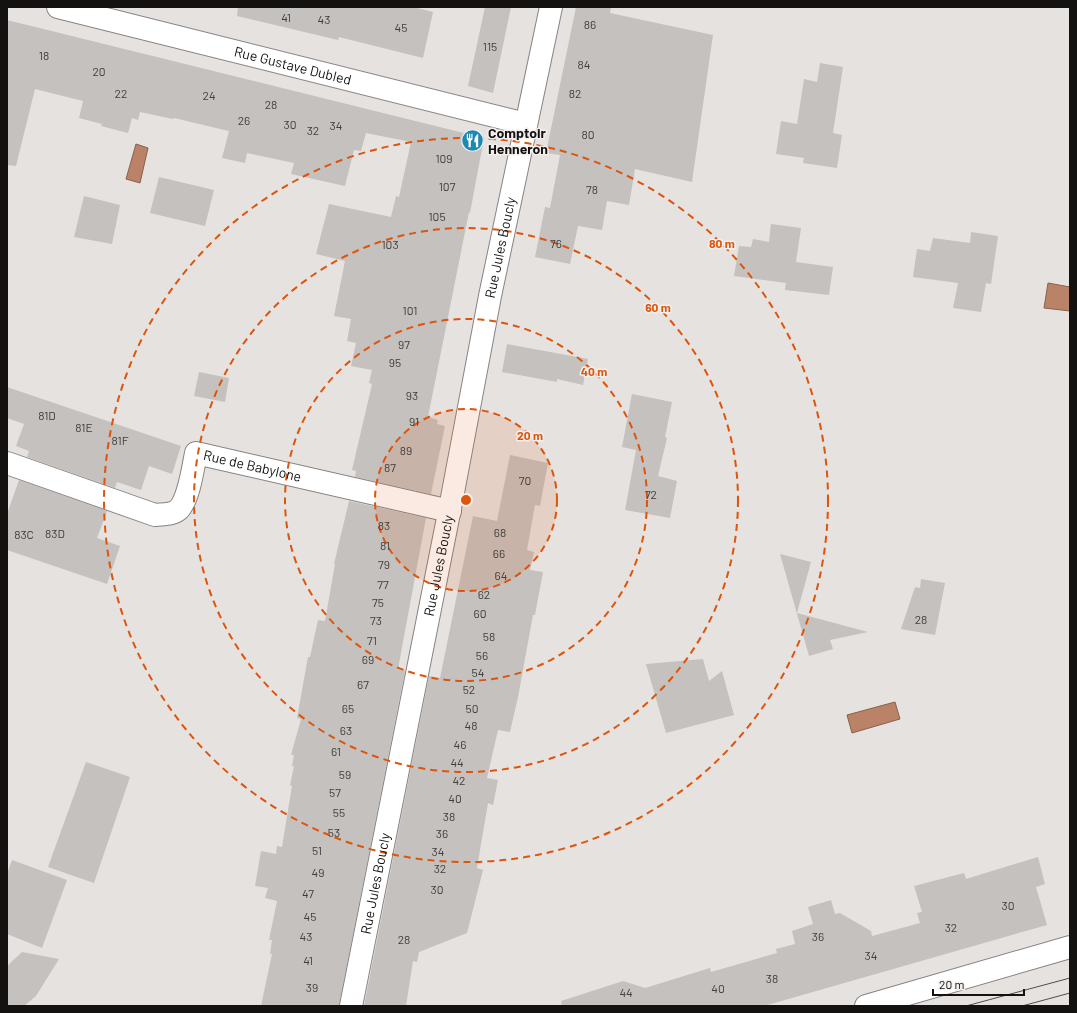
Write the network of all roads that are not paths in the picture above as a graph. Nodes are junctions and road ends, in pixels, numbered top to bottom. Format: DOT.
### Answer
graph roads {
  1 [pos="58,7"];
  2 [pos="551,7"];
  3 [pos="526,124"];
  4 [pos="7,463"];
  5 [pos="450,511"];
  6 [pos="1070,947"];
  7 [pos="351,1006"];
  8 [pos="866,1006"];
  1 -- 3 [label="street, Rue Gustave Dubled"];
  2 -- 3 [label="street, Rue Jules Boucly"];
  3 -- 5 [label="street, Rue Jules Boucly"];
  4 -- 5 [label="street, Rue de Babylone"];
  5 -- 7 [label="street, Rue Jules Boucly"];
  6 -- 8 [label="street"];
}
